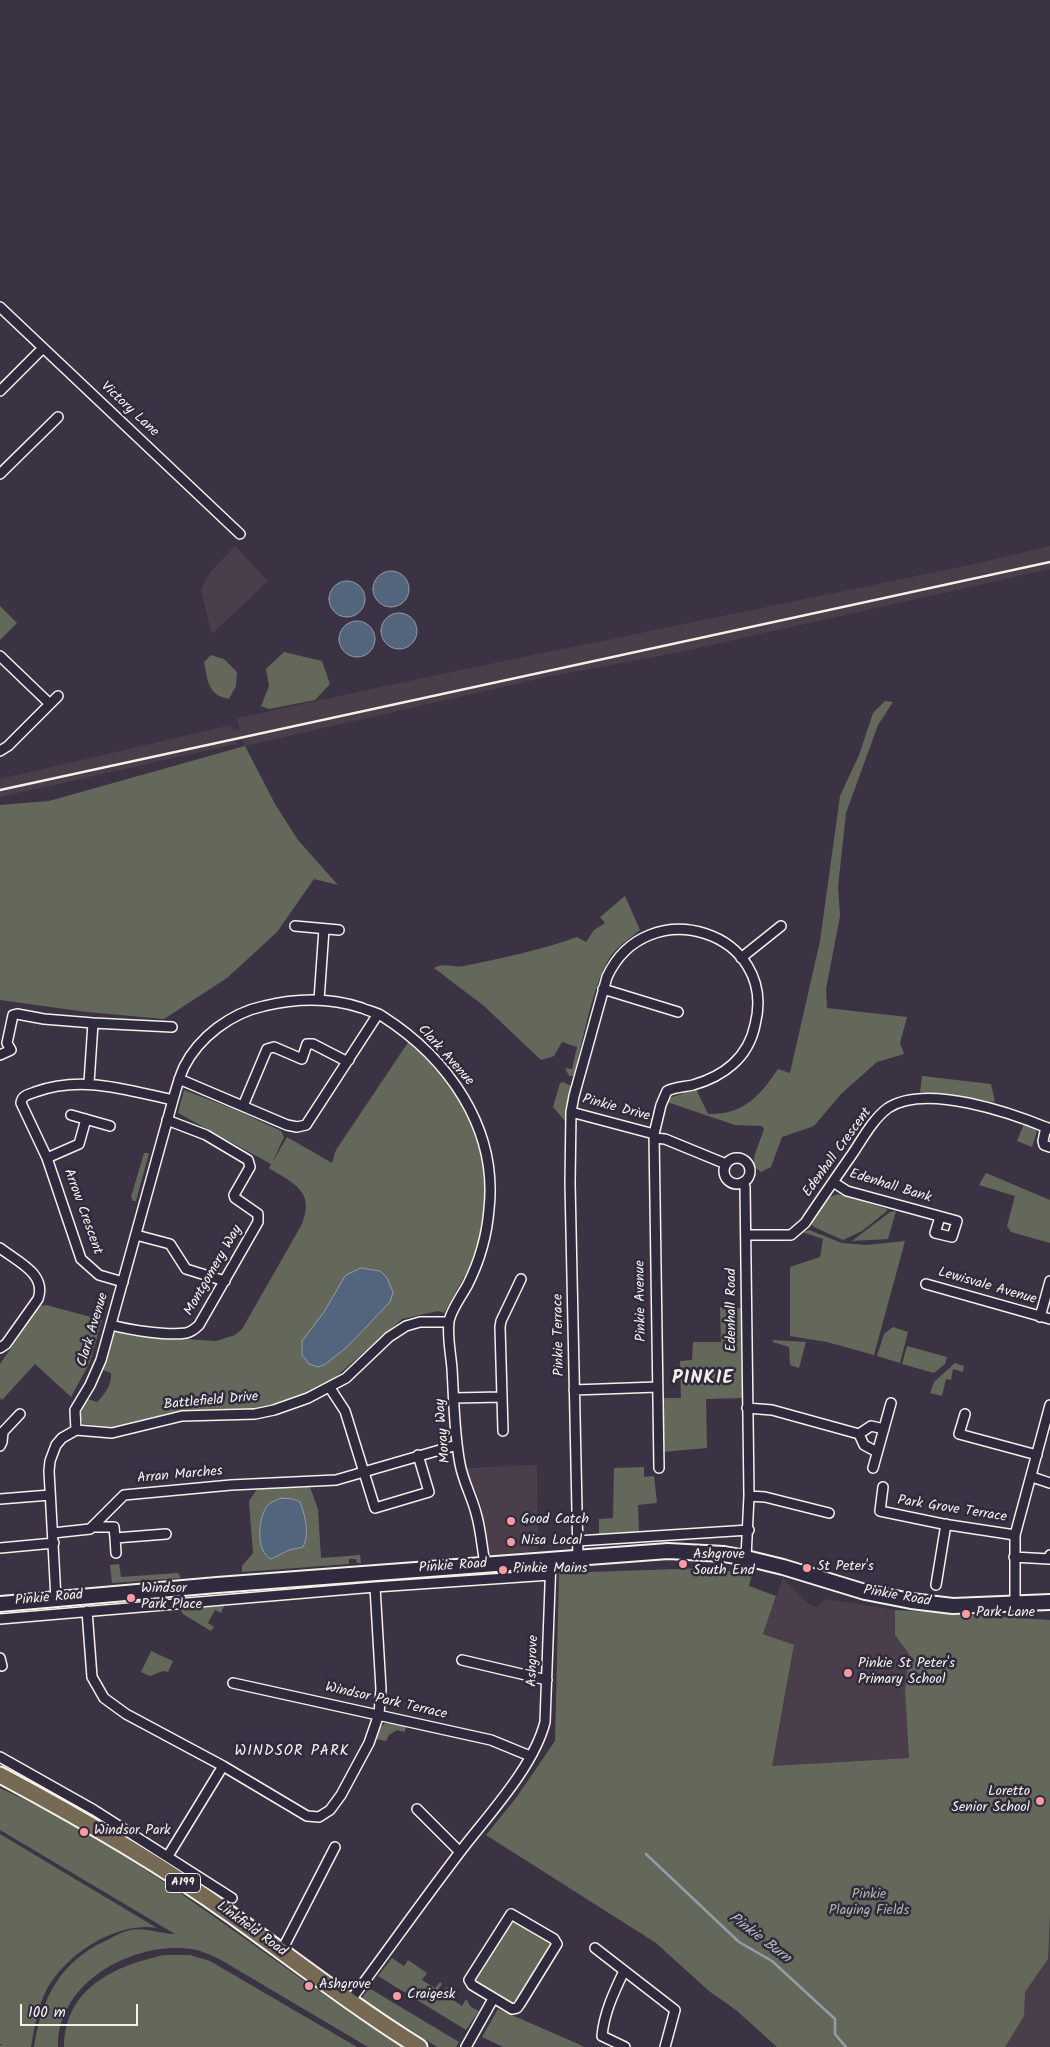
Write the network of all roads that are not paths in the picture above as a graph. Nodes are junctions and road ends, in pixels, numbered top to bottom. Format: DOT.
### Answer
graph roads {
  1 [pos="0,306"];
  2 [pos="43,348"];
  3 [pos="0,391"];
  4 [pos="58,417"];
  5 [pos="0,474"];
  6 [pos="240,534"];
  7 [pos="0,656"];
  8 [pos="58,696"];
  9 [pos="50,704"];
  10 [pos="0,750"];
  11 [pos="295,926"];
  12 [pos="781,926"];
  13 [pos="324,929"];
  14 [pos="339,930"];
  15 [pos="741,958"];
  16 [pos="603,989"];
  17 [pos="319,1000"];
  18 [pos="678,1012"];
  19 [pos="378,1014"];
  20 [pos="93,1024"];
  21 [pos="172,1028"];
  22 [pos="10,1031"];
  23 [pos="0,1039"];
  24 [pos="0,1055"];
  25 [pos="349,1060"];
  26 [pos="179,1080"];
  27 [pos="89,1083"];
  28 [pos="173,1100"];
  29 [pos="243,1106"];
  30 [pos="571,1112"];
  31 [pos="71,1115"];
  32 [pos="86,1119"];
  33 [pos="167,1120"];
  34 [pos="110,1126"];
  35 [pos="1048,1128"];
  36 [pos="654,1136"];
  37 [pos="1050,1147"];
  38 [pos="47,1158"];
  39 [pos="726,1164"];
  40 [pos="743,1182"];
  41 [pos="833,1182"];
  42 [pos="940,1217"];
  43 [pos="136,1235"];
  44 [pos="746,1235"];
  45 [pos="0,1248"];
  46 [pos="521,1278"];
  47 [pos="225,1281"];
  48 [pos="1050,1281"];
  49 [pos="122,1282"];
  50 [pos="926,1284"];
  51 [pos="1040,1316"];
  52 [pos="1050,1319"];
  53 [pos="449,1322"];
  54 [pos="111,1325"];
  55 [pos="0,1348"];
  56 [pos="657,1387"];
  57 [pos="330,1388"];
  58 [pos="574,1390"];
  59 [pos="502,1397"];
  60 [pos="454,1398"];
  61 [pos="891,1403"];
  62 [pos="747,1408"];
  63 [pos="1050,1409"];
  64 [pos="20,1414"];
  65 [pos="964,1414"];
  66 [pos="884,1429"];
  67 [pos="76,1430"];
  68 [pos="503,1430"];
  69 [pos="859,1434"];
  70 [pos="457,1445"];
  71 [pos="0,1446"];
  72 [pos="877,1452"];
  73 [pos="418,1455"];
  74 [pos="1037,1455"];
  75 [pos="659,1468"];
  76 [pos="873,1468"];
  77 [pos="362,1472"];
  78 [pos="1032,1477"];
  79 [pos="1050,1482"];
  80 [pos="883,1487"];
  81 [pos="50,1496"];
  82 [pos="749,1496"];
  83 [pos="0,1499"];
  84 [pos="111,1508"];
  85 [pos="829,1513"];
  86 [pos="946,1524"];
  87 [pos="114,1526"];
  88 [pos="94,1527"];
  89 [pos="749,1530"];
  90 [pos="53,1533"];
  91 [pos="166,1534"];
  92 [pos="1015,1535"];
  93 [pos="115,1538"];
  94 [pos="577,1541"];
  95 [pos="54,1543"];
  96 [pos="4,1544"];
  97 [pos="116,1553"];
  98 [pos="1050,1555"];
  99 [pos="1014,1556"];
  100 [pos="578,1557"];
  101 [pos="746,1558"];
  102 [pos="551,1559"];
  103 [pos="485,1564"];
  104 [pos="550,1575"];
  105 [pos="217,1585"];
  106 [pos="936,1585"];
  107 [pos="375,1587"];
  108 [pos="56,1599"];
  109 [pos="218,1601"];
  110 [pos="1050,1602"];
  111 [pos="0,1604"];
  112 [pos="1015,1604"];
  113 [pos="87,1611"];
  114 [pos="0,1619"];
  115 [pos="462,1660"];
  116 [pos="547,1680"];
  117 [pos="232,1683"];
  118 [pos="379,1714"];
  119 [pos="530,1756"];
  120 [pos="0,1757"];
  121 [pos="223,1766"];
  122 [pos="0,1775"];
  123 [pos="417,1809"];
  124 [pos="335,1847"];
  125 [pos="460,1852"];
  126 [pos="168,1856"];
  127 [pos="232,1898"];
  128 [pos="595,1948"];
  129 [pos="281,1952"];
  130 [pos="624,1971"];
  131 [pos="493,1999"];
  132 [pos="350,2002"];
  133 [pos="419,2047"];
  134 [pos="466,2047"];
  135 [pos="625,2047"];
  136 [pos="665,2047"];
  1 -- 2 [label="street, Victory Lane"];
  2 -- 3 [label="street"];
  2 -- 6 [label="street, Victory Lane"];
  4 -- 5 [label="street"];
  7 -- 9 [label="street"];
  8 -- 9 [label="street"];
  9 -- 10 [label="street"];
  11 -- 13 [label="street"];
  12 -- 15 [label="street"];
  13 -- 14 [label="street"];
  13 -- 17 [label="street"];
  15 -- 16 [label="street, Pinkie Terrace"];
  15 -- 36 [label="street, Pinkie Avenue"];
  16 -- 18 [label="street"];
  16 -- 30 [label="street, Pinkie Terrace"];
  17 -- 19 [label="street, Clark Avenue"];
  17 -- 26 [label="street, Clark Avenue"];
  19 -- 25 [label="street"];
  19 -- 53 [label="street, Clark Avenue"];
  20 -- 21 [label="street"];
  20 -- 22 [label="street"];
  20 -- 27 [label="street"];
  22 -- 23 [label="street"];
  22 -- 24 [label="street"];
  25 -- 29 [label="street"];
  25 -- 29 [label="street"];
  26 -- 28 [label="street, Clark Avenue"];
  26 -- 29 [label="street"];
  27 -- 28 [label="street, Arrow Crescent"];
  27 -- 38 [label="street, Arrow Crescent"];
  28 -- 33 [label="street, Clark Avenue"];
  30 -- 36 [label="street, Pinkie Drive"];
  30 -- 58 [label="street, Pinkie Terrace"];
  31 -- 32 [label="street"];
  32 -- 34 [label="street"];
  32 -- 38 [label="street, Arrow Crescent"];
  33 -- 43 [label="street, Clark Avenue"];
  33 -- 47 [label="street, Montgomery Way"];
  35 -- 37 [label="street, Edenhall Crescent"];
  35 -- 41 [label="street, Edenhall Crescent"];
  36 -- 39 [label="street, Pinkie Drive"];
  36 -- 56 [label="street, Pinkie Avenue"];
  38 -- 49 [label="street, Arrow Crescent"];
  39 -- 40 [label="street"];
  39 -- 40 [label="street, Edenhall Road"];
  40 -- 44 [label="street, Edenhall Road"];
  41 -- 42 [label="street, Edenhall Bank"];
  41 -- 44 [label="street, Edenhall Crescent"];
  43 -- 47 [label="street"];
  43 -- 49 [label="street, Clark Avenue"];
  44 -- 62 [label="street, Edenhall Road"];
  45 -- 55 [label="street"];
  46 -- 59 [label="street"];
  47 -- 54 [label="street, Montgomery Way"];
  48 -- 51 [label="street, Lewisvale Avenue"];
  49 -- 54 [label="street, Clark Avenue"];
  50 -- 51 [label="street, Lewisvale Avenue"];
  51 -- 52 [label="street, Lewisvale Avenue"];
  53 -- 57 [label="street, Battlefield Drive"];
  53 -- 60 [label="street, Moray Way"];
  54 -- 67 [label="street, Clark Avenue"];
  56 -- 58 [label="street"];
  56 -- 75 [label="street, Pinkie Avenue"];
  57 -- 67 [label="street, Battlefield Drive"];
  57 -- 77 [label="street"];
  58 -- 94 [label="street, Pinkie Terrace"];
  59 -- 60 [label="street"];
  59 -- 68 [label="street"];
  60 -- 70 [label="street, Moray Way"];
  61 -- 66 [label="street"];
  62 -- 69 [label="street"];
  62 -- 82 [label="street, Edenhall Road"];
  63 -- 74 [label="street"];
  64 -- 71 [label="street"];
  65 -- 74 [label="street"];
  66 -- 69 [label="street"];
  66 -- 72 [label="street"];
  67 -- 81 [label="street"];
  69 -- 72 [label="street"];
  70 -- 73 [label="street, Arran Marches"];
  70 -- 103 [label="street, Moray Way"];
  72 -- 76 [label="street"];
  73 -- 77 [label="street, Arran Marches"];
  73 -- 77 [label="street"];
  74 -- 78 [label="street"];
  77 -- 84 [label="street, Arran Marches"];
  78 -- 79 [label="street"];
  78 -- 92 [label="street"];
  80 -- 86 [label="street, Park Grove Terrace"];
  81 -- 83 [label="street"];
  81 -- 90 [label="street"];
  82 -- 85 [label="street"];
  82 -- 89 [label="street, Edenhall Road"];
  84 -- 87 [label="street"];
  84 -- 88 [label="street, Arran Marches"];
  86 -- 92 [label="street, Park Grove Terrace"];
  86 -- 106 [label="street"];
  87 -- 88 [label="street"];
  87 -- 93 [label="street"];
  88 -- 90 [label="street"];
  89 -- 94 [label="street"];
  89 -- 101 [label="street, Edenhall Road"];
  90 -- 95 [label="street"];
  91 -- 93 [label="street"];
  92 -- 99 [label="street"];
  93 -- 97 [label="street"];
  94 -- 100 [label="street, Pinkie Terrace"];
  95 -- 96 [label="street"];
  95 -- 108 [label="street"];
  98 -- 99 [label="street"];
  99 -- 112 [label="street"];
  100 -- 101 [label="main road, Pinkie Road"];
  100 -- 102 [label="main road, Pinkie Road"];
  101 -- 112 [label="main road, Pinkie Road"];
  102 -- 103 [label="main road, Pinkie Road"];
  102 -- 104 [label="street, Ashgrove"];
  103 -- 105 [label="main road, Pinkie Road"];
  104 -- 107 [label="street, Pinkie Road"];
  104 -- 116 [label="street, Ashgrove"];
  105 -- 108 [label="main road, Pinkie Road"];
  105 -- 109 [label="street"];
  107 -- 109 [label="street, Pinkie Road"];
  107 -- 118 [label="street"];
  108 -- 111 [label="main road, Pinkie Road"];
  109 -- 113 [label="street, Pinkie Road"];
  110 -- 112 [label="main road, Pinkie Road"];
  113 -- 114 [label="street, Pinkie Road"];
  113 -- 121 [label="street"];
  115 -- 116 [label="street"];
  116 -- 119 [label="street, Ashgrove"];
  117 -- 118 [label="street, Windsor Park Terrace"];
  118 -- 119 [label="street, Windsor Park Terrace"];
  118 -- 121 [label="street"];
  119 -- 125 [label="street, Ashgrove"];
  120 -- 126 [label="street, Linkfield Road"];
  121 -- 126 [label="street"];
  122 -- 129 [label="main road, Linkfield Road / A199"];
  123 -- 125 [label="street"];
  124 -- 129 [label="street"];
  125 -- 132 [label="street, Ashgrove"];
  126 -- 127 [label="street, Linkfield Road"];
  128 -- 130 [label="street"];
  129 -- 132 [label="main road, Linkfield Road / A199"];
  130 -- 135 [label="street"];
  130 -- 136 [label="street"];
  131 -- 131 [label="street"];
  131 -- 134 [label="street"];
  132 -- 133 [label="main road, Linkfield Road / A199"];
}
